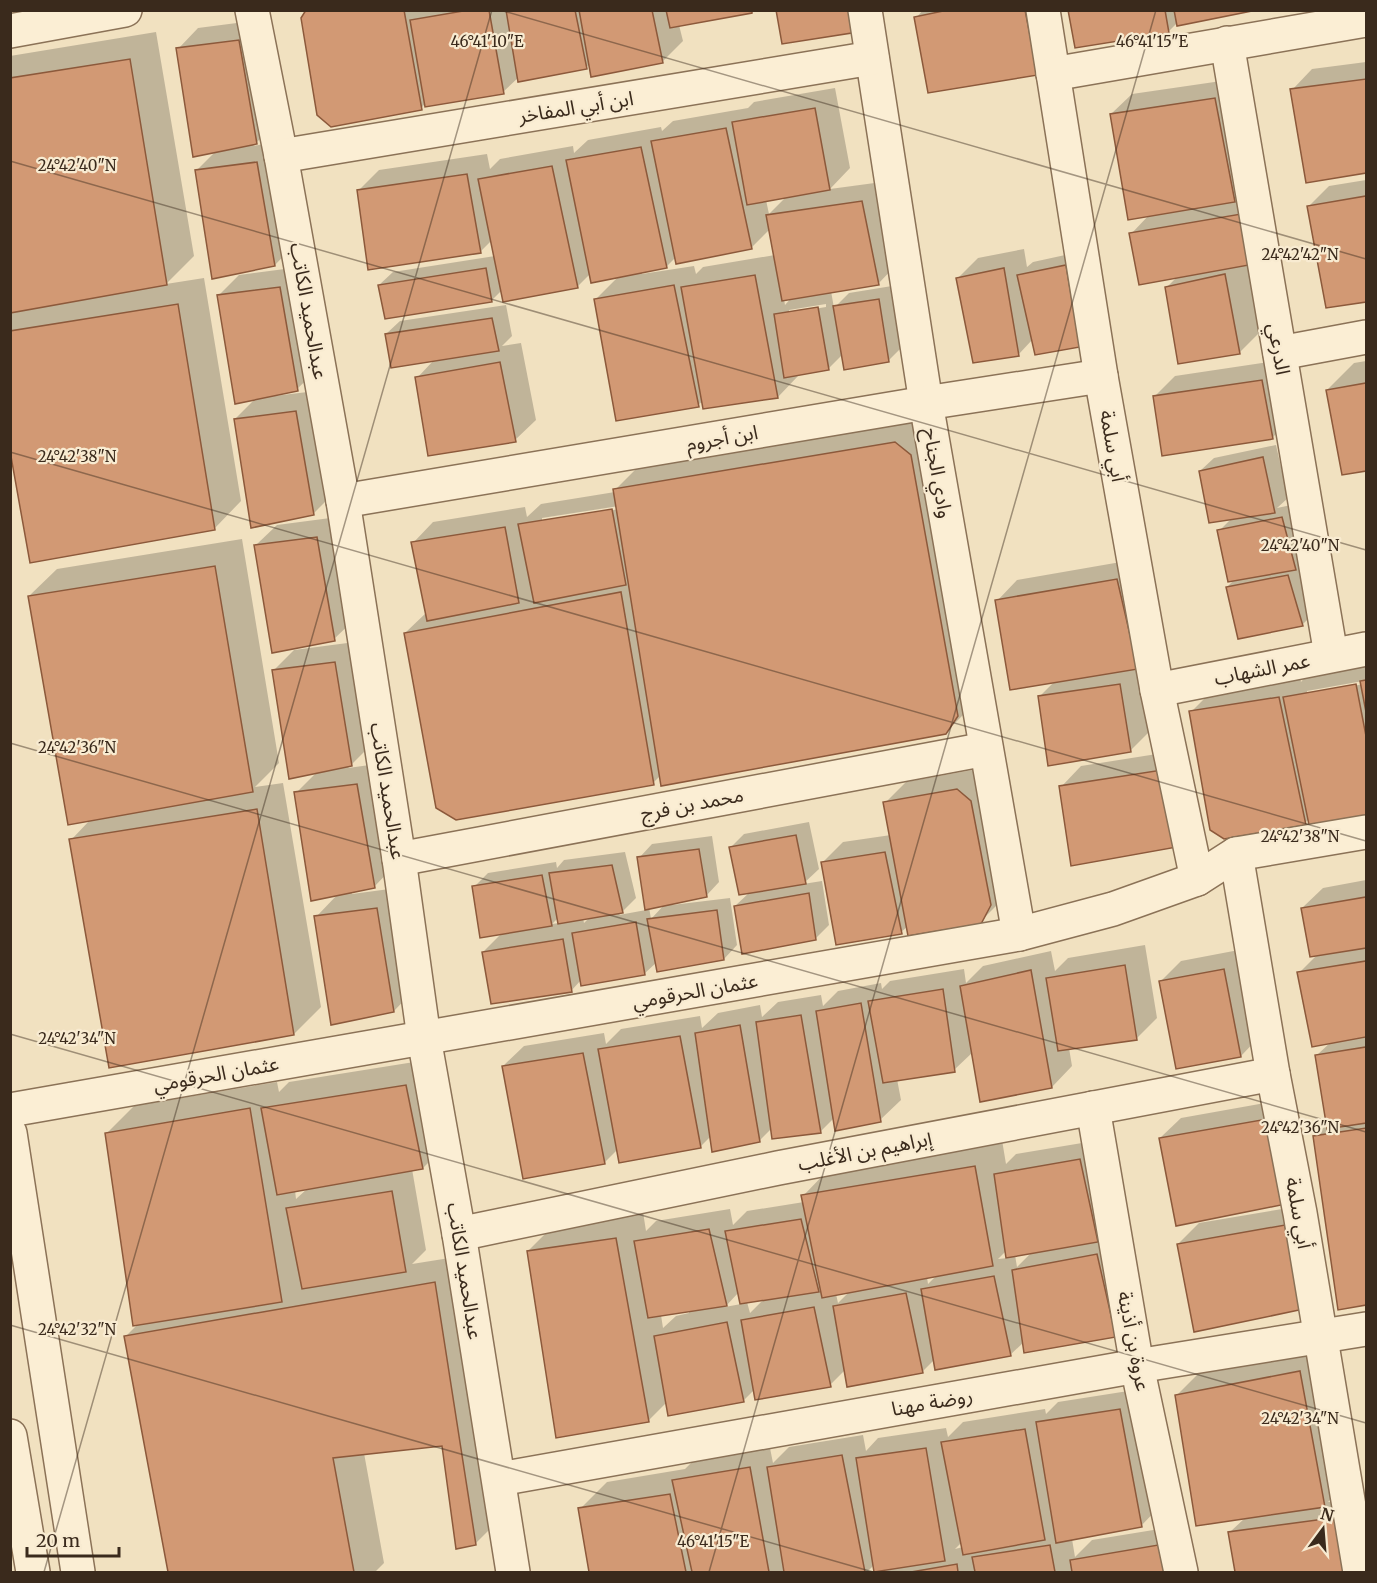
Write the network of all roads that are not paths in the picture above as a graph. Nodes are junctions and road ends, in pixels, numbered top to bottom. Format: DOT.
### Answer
graph roads {
  1 [pos="125,10"];
  2 [pos="252,10"];
  3 [pos="865,10"];
  4 [pos="1042,10"];
  5 [pos="1366,20"];
  6 [pos="10,31"];
  7 [pos="1227,43"];
  8 [pos="872,58"];
  9 [pos="1053,74"];
  10 [pos="281,156"];
  11 [pos="1366,337"];
  12 [pos="1280,353"];
  13 [pos="1101,376"];
  14 [pos="926,403"];
  15 [pos="344,501"];
  16 [pos="1366,649"];
  17 [pos="1330,655"];
  18 [pos="1157,690"];
  19 [pos="986,749"];
  20 [pos="1366,832"];
  21 [pos="1236,854"];
  22 [pos="399,859"];
  23 [pos="1197,879"];
  24 [pos="1019,934"];
  25 [pos="424,1038"];
  26 [pos="1273,1074"];
  27 [pos="1093,1108"];
  28 [pos="10,1110"];
  29 [pos="10,1133"];
  30 [pos="459,1234"];
  31 [pos="1366,1329"];
  32 [pos="1320,1337"];
  33 [pos="1137,1366"];
  34 [pos="10,1436"];
  35 [pos="499,1479"];
  36 [pos="33,1572"];
  37 [pos="78,1572"];
  38 [pos="513,1572"];
  39 [pos="1181,1572"];
  40 [pos="1360,1572"];
  1 -- 6 [label="street"];
  2 -- 10 [label="street, عبدالحميد الكاتب"];
  3 -- 8 [label="street, وادي الجناح"];
  4 -- 9 [label="street, أبي سلمة"];
  5 -- 7 [label="street"];
  7 -- 9 [label="street"];
  7 -- 12 [label="street, الدرعي"];
  8 -- 10 [label="street, ابن أبي المفاخر"];
  8 -- 14 [label="street, وادي الجناح"];
  9 -- 13 [label="street, أبي سلمة"];
  10 -- 15 [label="street, عبدالحميد الكاتب"];
  11 -- 12 [label="street"];
  12 -- 17 [label="street, الدرعي"];
  13 -- 14 [label="street, ابن أجروم"];
  13 -- 18 [label="street, أبي سلمة"];
  14 -- 15 [label="street, ابن أجروم"];
  14 -- 19 [label="street, وادي الجناح"];
  15 -- 22 [label="street, عبدالحميد الكاتب"];
  16 -- 17 [label="street, عمر الشهاب"];
  17 -- 18 [label="street, عمر الشهاب"];
  18 -- 23 [label="street, أبي سلمة"];
  19 -- 22 [label="street, محمد بن فرج"];
  19 -- 24 [label="street, وادي الجناح"];
  20 -- 21 [label="street, عثمان الحرقومي"];
  21 -- 23 [label="street, عثمان الحرقومي"];
  21 -- 26 [label="street, أبي سلمة"];
  22 -- 25 [label="street, عبدالحميد الكاتب"];
  23 -- 24 [label="street, عثمان الحرقومي"];
  24 -- 25 [label="street, عثمان الحرقومي"];
  25 -- 28 [label="street, عثمان الحرقومي"];
  25 -- 30 [label="street, عبدالحميد الكاتب"];
  26 -- 27 [label="street, إبراهيم بن الأغلب"];
  26 -- 32 [label="street, أبي سلمة"];
  27 -- 30 [label="street, إبراهيم بن الأغلب"];
  27 -- 33 [label="street, عروة بن أذينة"];
  29 -- 37 [label="street"];
  30 -- 35 [label="street, عبدالحميد الكاتب"];
  31 -- 32 [label="street, روضة مهنا"];
  32 -- 33 [label="street, روضة مهنا"];
  32 -- 40 [label="street, أبي سلمة"];
  33 -- 35 [label="street, روضة مهنا"];
  33 -- 39 [label="street, عروة بن أذينة"];
  34 -- 36 [label="street"];
  35 -- 38 [label="street, عبدالحميد الكاتب"];
}
